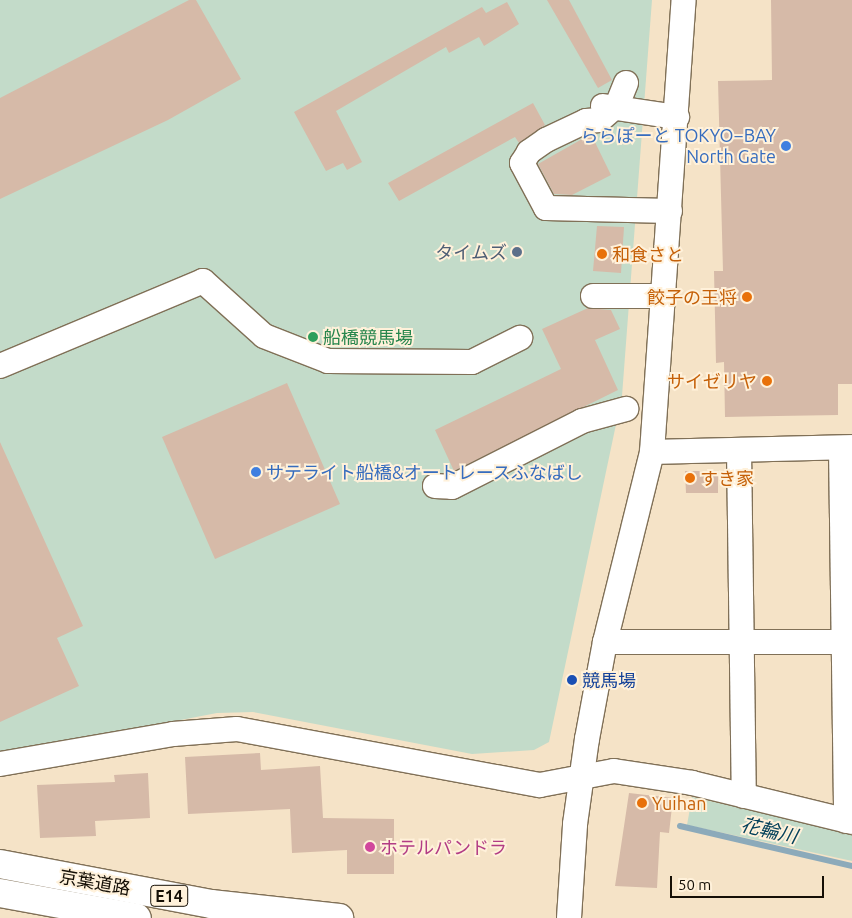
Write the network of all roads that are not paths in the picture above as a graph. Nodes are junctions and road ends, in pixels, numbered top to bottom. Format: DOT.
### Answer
graph roads {
  1 [pos="684,0"];
  2 [pos="626,83"];
  3 [pos="617,105"];
  4 [pos="587,111"];
  5 [pos="678,116"];
  6 [pos="557,213"];
  7 [pos="670,217"];
  8 [pos="593,296"];
  9 [pos="664,296"];
  10 [pos="520,338"];
  11 [pos="0,366"];
  12 [pos="626,409"];
  13 [pos="846,447"];
  14 [pos="739,450"];
  15 [pos="652,452"];
  16 [pos="435,486"];
  17 [pos="605,642"];
  18 [pos="848,642"];
  19 [pos="742,644"];
  20 [pos="0,764"];
  21 [pos="580,777"];
  22 [pos="744,796"];
  23 [pos="849,822"];
  24 [pos="0,864"];
  25 [pos="0,893"];
  26 [pos="137,918"];
  27 [pos="339,918"];
  28 [pos="569,918"];
  1 -- 5 [label="street"];
  2 -- 3 [label="street"];
  3 -- 4 [label="street"];
  3 -- 5 [label="street"];
  3 -- 7 [label="street"];
  5 -- 7 [label="street"];
  6 -- 7 [label="street"];
  7 -- 9 [label="street"];
  8 -- 9 [label="street"];
  9 -- 15 [label="street"];
  10 -- 11 [label="street"];
  12 -- 16 [label="street"];
  13 -- 14 [label="street"];
  13 -- 18 [label="street"];
  14 -- 15 [label="street"];
  14 -- 19 [label="street"];
  15 -- 17 [label="street"];
  17 -- 19 [label="street"];
  17 -- 21 [label="street"];
  18 -- 19 [label="street"];
  18 -- 23 [label="street"];
  19 -- 22 [label="street"];
  20 -- 21 [label="street"];
  21 -- 22 [label="street"];
  21 -- 28 [label="street"];
  22 -- 23 [label="street"];
  24 -- 27 [label="highway, 京葉道路 / E14"];
  25 -- 26 [label="highway, 京葉道路 / E14"];
}
